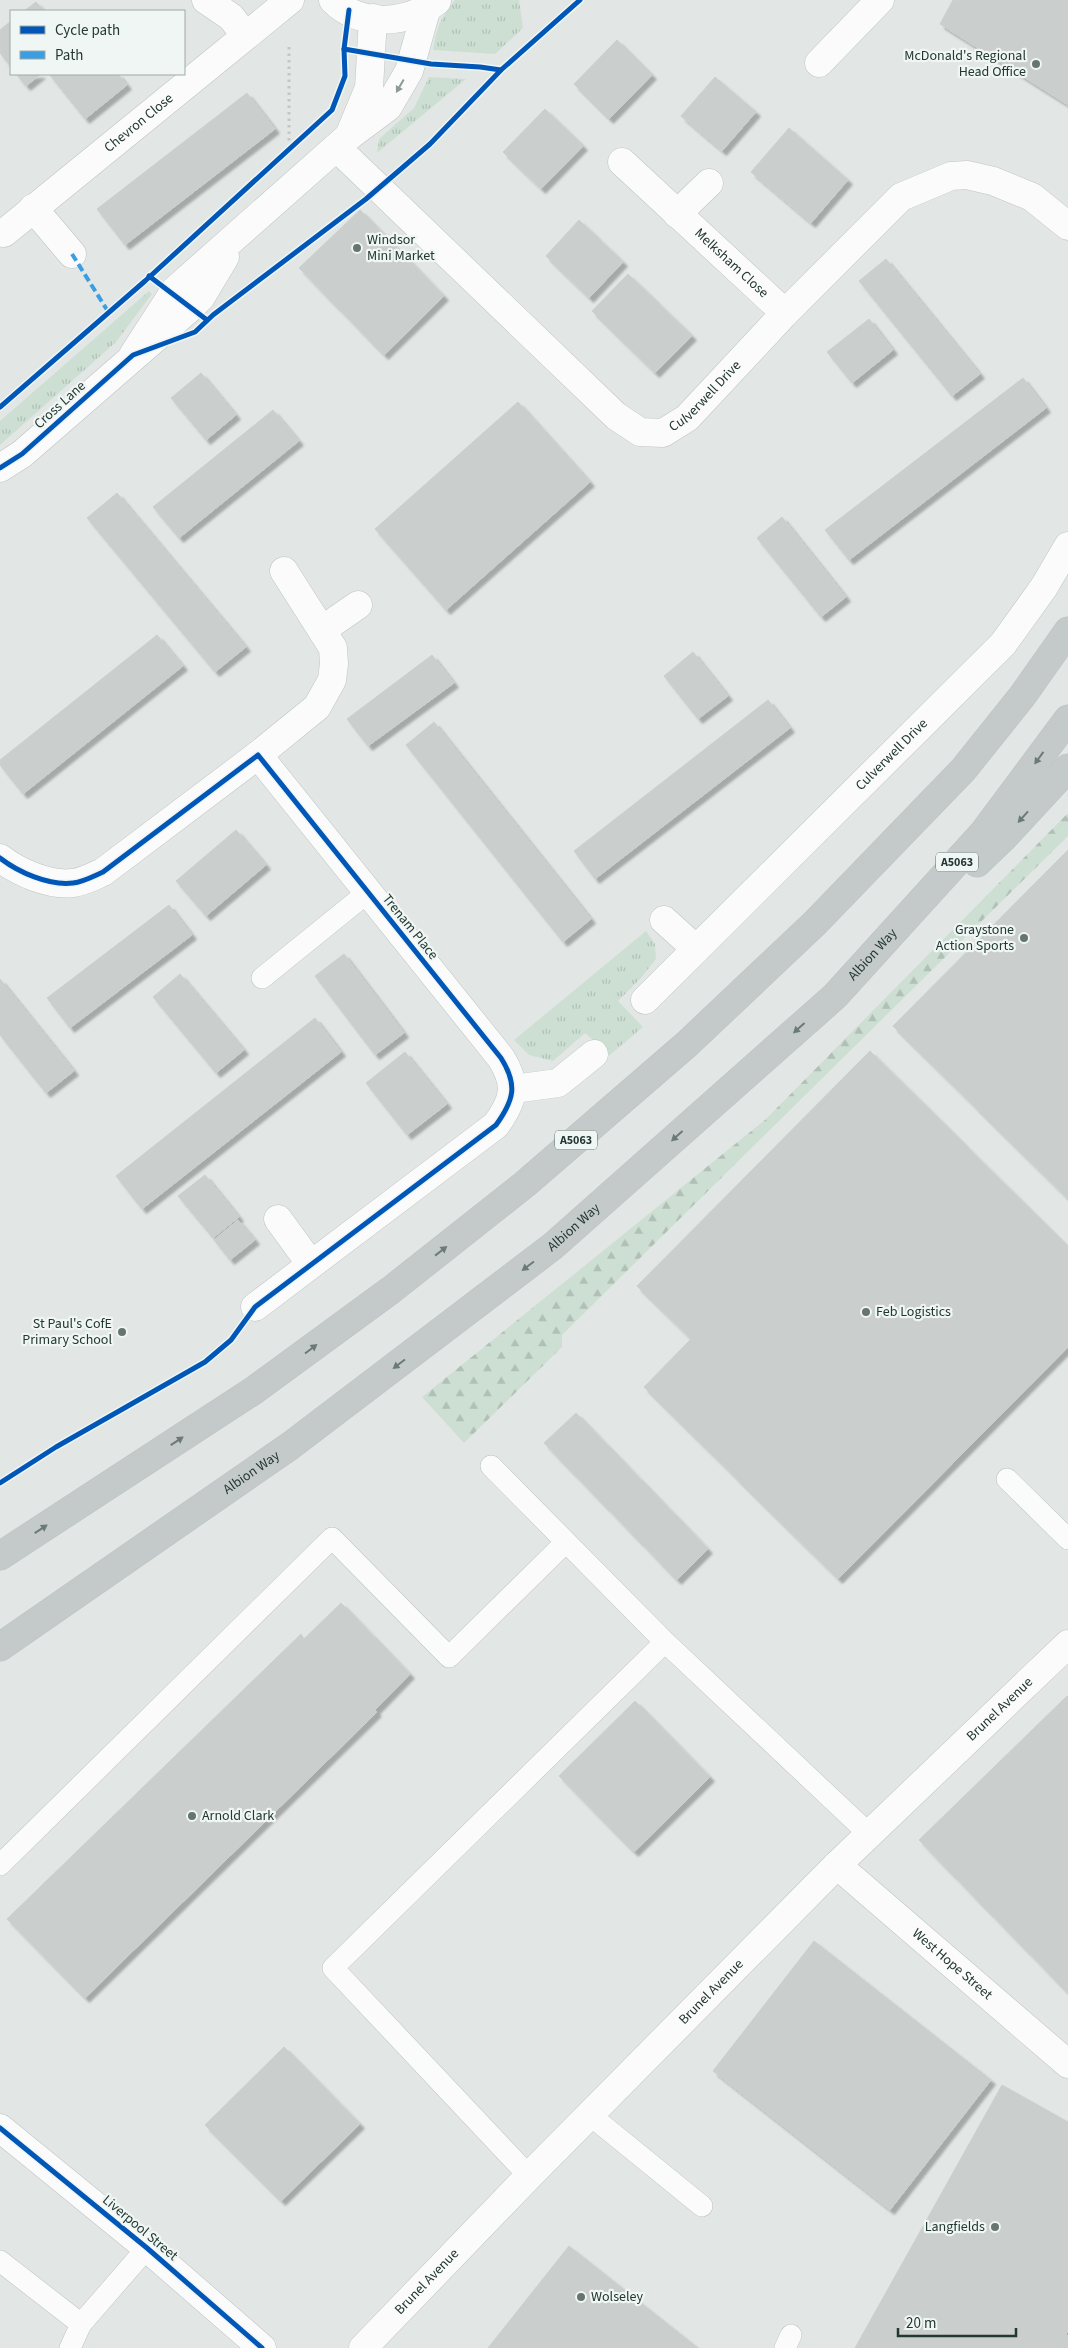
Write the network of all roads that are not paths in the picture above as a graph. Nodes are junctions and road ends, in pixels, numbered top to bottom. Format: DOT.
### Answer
graph roads {
  1 [pos="206,0"];
  2 [pos="333,0"];
  3 [pos="880,0"];
  4 [pos="432,4"];
  5 [pos="282,6"];
  6 [pos="373,18"];
  7 [pos="245,35"];
  8 [pos="819,64"];
  9 [pos="343,142"];
  10 [pos="622,162"];
  11 [pos="709,183"];
  12 [pos="33,208"];
  13 [pos="677,214"];
  14 [pos="1068,226"];
  15 [pos="4,233"];
  16 [pos="72,254"];
  17 [pos="785,312"];
  18 [pos="0,468"];
  19 [pos="1068,546"];
  20 [pos="284,571"];
  21 [pos="358,605"];
  22 [pos="322,630"];
  23 [pos="1068,631"];
  24 [pos="1068,719"];
  25 [pos="258,755"];
  26 [pos="1068,768"];
  27 [pos="0,858"];
  28 [pos="367,893"];
  29 [pos="664,920"];
  30 [pos="696,949"];
  31 [pos="262,978"];
  32 [pos="835,996"];
  33 [pos="645,1000"];
  34 [pos="594,1054"];
  35 [pos="513,1089"];
  36 [pos="278,1219"];
  37 [pos="310,1264"];
  38 [pos="255,1306"];
  39 [pos="491,1466"];
  40 [pos="1007,1479"];
  41 [pos="1068,1540"];
  42 [pos="566,1542"];
  43 [pos="0,1556"];
  44 [pos="665,1642"];
  45 [pos="1068,1644"];
  46 [pos="0,1646"];
  47 [pos="869,1834"];
  48 [pos="0,1865"];
  49 [pos="837,1865"];
  50 [pos="1068,2064"];
  51 [pos="590,2115"];
  52 [pos="0,2128"];
  53 [pos="529,2176"];
  54 [pos="702,2206"];
  55 [pos="147,2248"];
  56 [pos="0,2261"];
  57 [pos="81,2324"];
  58 [pos="70,2348"];
  59 [pos="262,2348"];
  60 [pos="363,2348"];
  1 -- 7 [label="street"];
  2 -- 6 [label="street"];
  3 -- 8 [label="street"];
  4 -- 6 [label="street"];
  4 -- 9 [label="street, Cross Lane, one-way"];
  5 -- 7 [label="street, Chevron Close"];
  6 -- 9 [label="street, Cross Lane"];
  7 -- 12 [label="street, Chevron Close"];
  9 -- 17 [label="street, Culverwell Drive"];
  9 -- 18 [label="street, Cross Lane"];
  10 -- 13 [label="street, Melksham Close"];
  11 -- 13 [label="street"];
  12 -- 15 [label="street, Chevron Close"];
  12 -- 16 [label="street"];
  13 -- 17 [label="street, Melksham Close"];
  14 -- 17 [label="street, Culverwell Drive"];
  19 -- 30 [label="street, Culverwell Drive"];
  20 -- 22 [label="street"];
  21 -- 22 [label="street"];
  22 -- 25 [label="street"];
  43 -- 23 [label="highway, A5063, one-way"];
  24 -- 32 [label="highway, Albion Way / A5063, one-way"];
  25 -- 27 [label="street"];
  25 -- 28 [label="street, Trenam Place"];
  26 -- 32 [label="highway, A5063, one-way"];
  28 -- 31 [label="lane"];
  28 -- 35 [label="street, Trenam Place"];
  29 -- 30 [label="street"];
  30 -- 33 [label="street, Culverwell Drive"];
  32 -- 46 [label="highway, Albion Way / A5063, one-way"];
  34 -- 35 [label="street"];
  35 -- 37 [label="street"];
  36 -- 37 [label="street"];
  37 -- 38 [label="street"];
  39 -- 42 [label="lane"];
  40 -- 41 [label="lane"];
  42 -- 44 [label="lane"];
  42 -- 48 [label="lane"];
  44 -- 47 [label="lane"];
  44 -- 53 [label="lane"];
  45 -- 47 [label="street, Brunel Avenue"];
  47 -- 49 [label="street, Brunel Avenue"];
  49 -- 50 [label="street, West Hope Street"];
  49 -- 51 [label="street, Brunel Avenue"];
  51 -- 53 [label="street, Brunel Avenue"];
  51 -- 54 [label="lane"];
  52 -- 55 [label="street, Liverpool Street"];
  53 -- 60 [label="street, Brunel Avenue"];
  55 -- 57 [label="lane"];
  55 -- 59 [label="street, Liverpool Street"];
  56 -- 57 [label="lane"];
  57 -- 58 [label="lane"];
}
